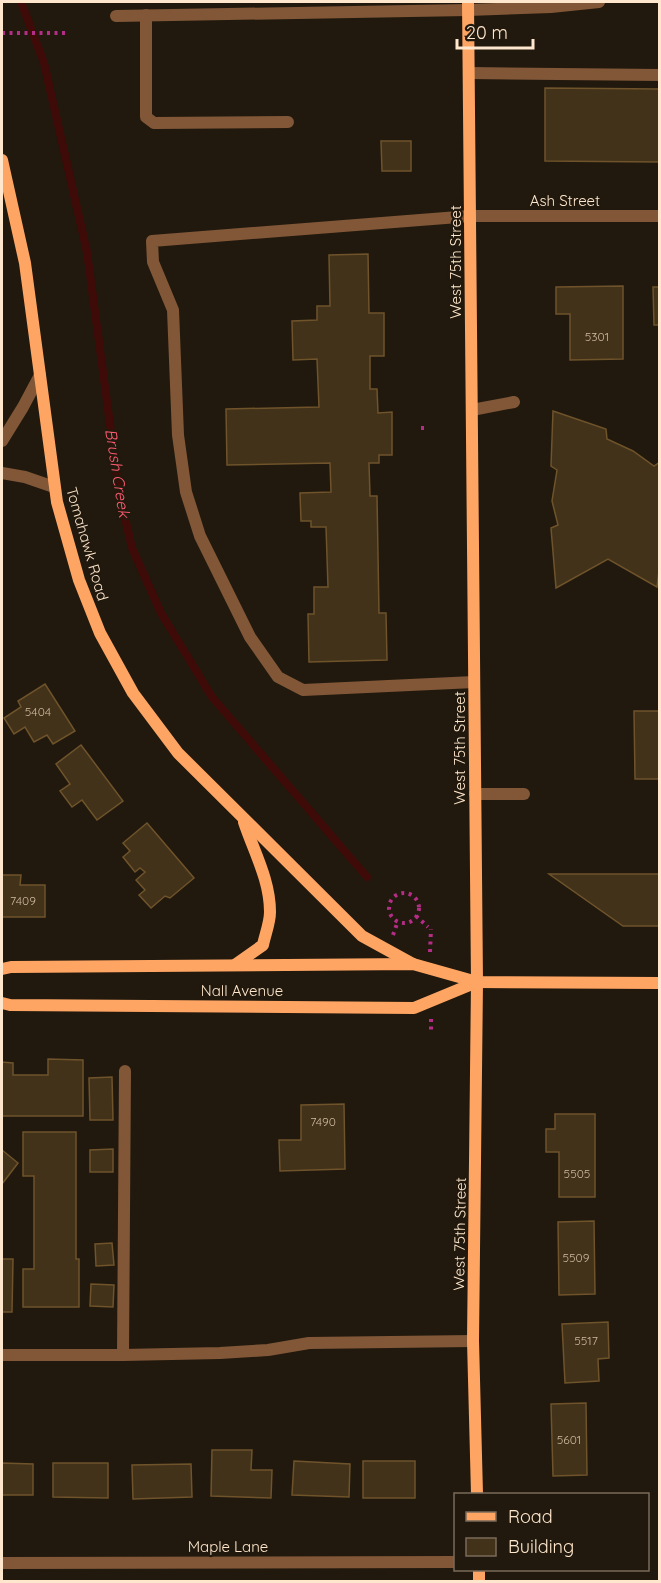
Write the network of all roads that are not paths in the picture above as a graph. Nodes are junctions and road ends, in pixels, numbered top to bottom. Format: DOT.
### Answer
graph roads {
  1 [pos="599,2"];
  2 [pos="551,4"];
  3 [pos="468,6"];
  4 [pos="146,15"];
  5 [pos="116,16"];
  6 [pos="469,73"];
  7 [pos="660,75"];
  8 [pos="288,122"];
  9 [pos="2,160"];
  10 [pos="471,216"];
  11 [pos="660,216"];
  12 [pos="40,375"];
  13 [pos="514,402"];
  14 [pos="472,410"];
  15 [pos="2,441"];
  16 [pos="2,473"];
  17 [pos="54,487"];
  18 [pos="474,682"];
  19 [pos="475,794"];
  20 [pos="524,794"];
  21 [pos="243,818"];
  22 [pos="413,964"];
  23 [pos="234,965"];
  24 [pos="2,969"];
  25 [pos="477,982"];
  26 [pos="660,983"];
  27 [pos="2,1003"];
  28 [pos="125,1071"];
  29 [pos="473,1341"];
  30 [pos="2,1355"];
  31 [pos="123,1355"];
  32 [pos="477,1493"];
  33 [pos="454,1562"];
  34 [pos="2,1563"];
  1 -- 2 [label="street"];
  2 -- 3 [label="street"];
  3 -- 4 [label="street"];
  3 -- 6 [label="main road, West 75th Street"];
  4 -- 5 [label="street"];
  4 -- 8 [label="street"];
  6 -- 7 [label="street"];
  6 -- 10 [label="main road, West 75th Street"];
  9 -- 12 [label="main road, Tomahawk Road"];
  10 -- 11 [label="street, Ash Street"];
  10 -- 14 [label="main road, West 75th Street"];
  10 -- 18 [label="street, Ash Street"];
  12 -- 15 [label="street"];
  12 -- 17 [label="main road, Tomahawk Road"];
  13 -- 14 [label="street"];
  14 -- 18 [label="main road, West 75th Street"];
  16 -- 17 [label="street"];
  17 -- 21 [label="main road, Tomahawk Road"];
  18 -- 19 [label="main road, West 75th Street"];
  19 -- 20 [label="street"];
  19 -- 25 [label="main road, West 75th Street"];
  21 -- 22 [label="main road, Tomahawk Road"];
  21 -- 23 [label="main road, Tomahawk Road"];
  22 -- 23 [label="main road, Nall Avenue"];
  22 -- 25 [label="main road, Nall Avenue"];
  23 -- 24 [label="main road, Nall Avenue"];
  25 -- 26 [label="main road, Nall Avenue"];
  25 -- 27 [label="main road, Nall Avenue"];
  25 -- 29 [label="main road, West 75th Street"];
  28 -- 31 [label="street"];
  29 -- 31 [label="street"];
  29 -- 32 [label="main road, West 75th Street"];
  30 -- 31 [label="street"];
  33 -- 34 [label="street, Maple Lane"];
}
